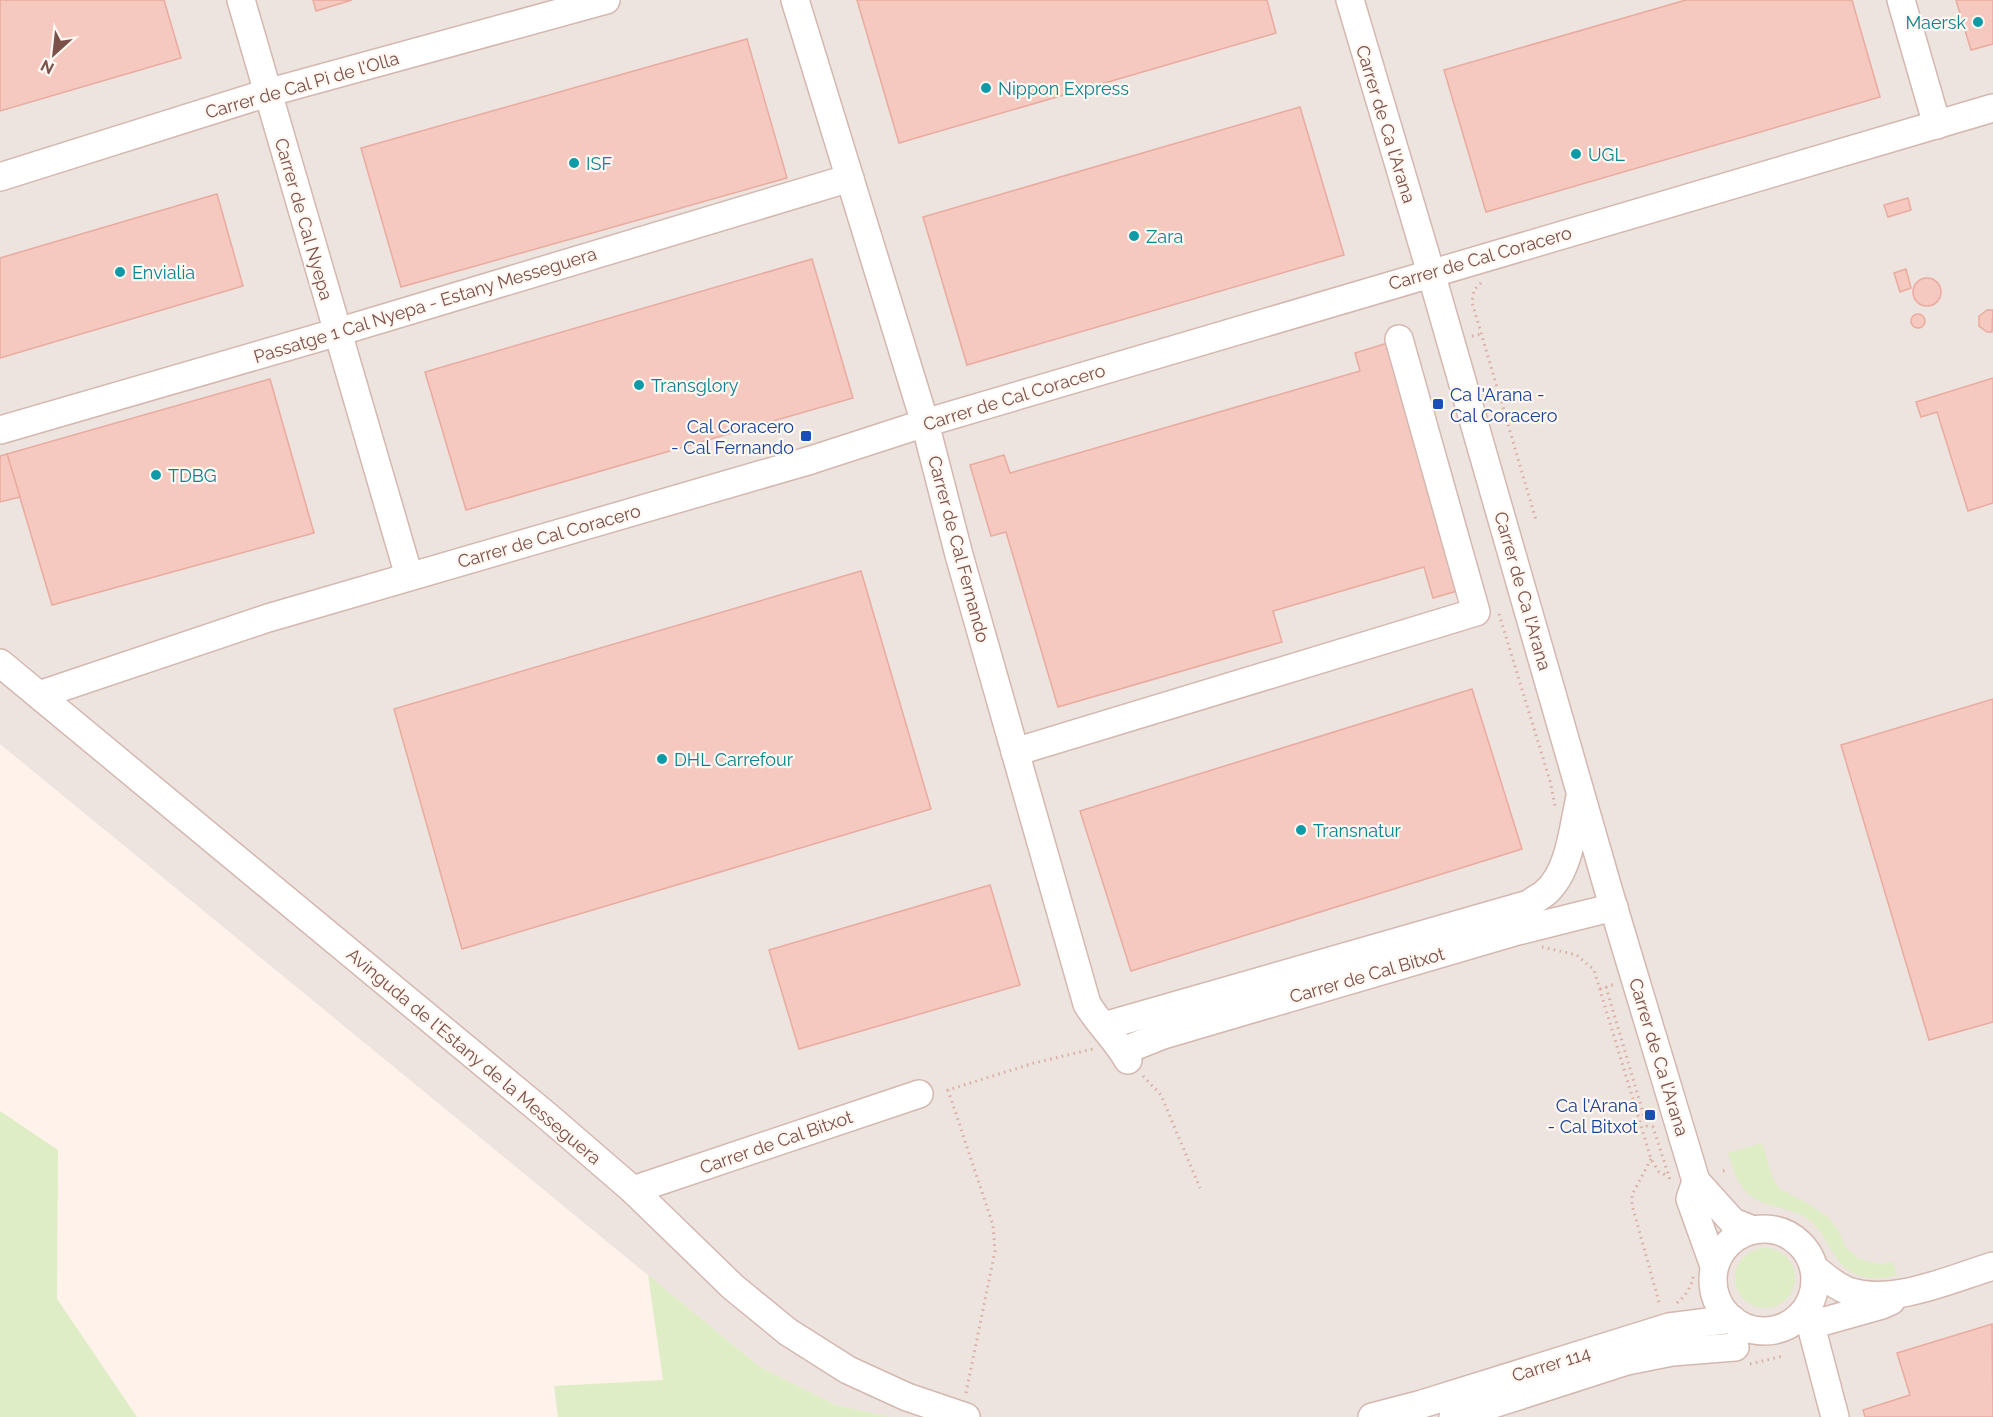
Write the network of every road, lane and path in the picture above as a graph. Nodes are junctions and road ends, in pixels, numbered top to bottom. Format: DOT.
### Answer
graph roads {
  1 [pos="241,0"];
  2 [pos="606,0"];
  3 [pos="795,0"];
  4 [pos="1350,0"];
  5 [pos="1901,0"];
  6 [pos="267,93"];
  7 [pos="1993,108"];
  8 [pos="1937,125"];
  9 [pos="0,177"];
  10 [pos="850,178"];
  11 [pos="1431,273"];
  12 [pos="1474,291"];
  13 [pos="338,332"];
  14 [pos="1482,333"];
  15 [pos="1399,339"];
  16 [pos="1451,342"];
  17 [pos="925,423"];
  18 [pos="0,430"];
  19 [pos="1536,520"];
  20 [pos="410,576"];
  21 [pos="1498,610"];
  22 [pos="0,663"];
  23 [pos="39,695"];
  24 [pos="1015,752"];
  25 [pos="1581,793"];
  26 [pos="1557,813"];
  27 [pos="1612,900"];
  28 [pos="1529,928"];
  29 [pos="1616,984"];
  30 [pos="1606,987"];
  31 [pos="1600,989"];
  32 [pos="1118,1045"];
  33 [pos="919,1094"];
  34 [pos="1651,1159"];
  35 [pos="1668,1176"];
  36 [pos="1684,1184"];
  37 [pos="1200,1188"];
  38 [pos="633,1190"];
  39 [pos="1753,1230"];
  40 [pos="1993,1266"];
  41 [pos="1814,1268"];
  42 [pos="1707,1275"];
  43 [pos="1905,1293"];
  44 [pos="1668,1311"];
  45 [pos="1732,1319"];
  46 [pos="1803,1321"];
  47 [pos="1735,1347"];
  48 [pos="1783,1356"];
  49 [pos="962,1416"];
  50 [pos="1372,1417"];
  51 [pos="1453,1417"];
  52 [pos="1835,1417"];
  1 -- 6 [label="street, Carrer de Cal Nyepa"];
  2 -- 6 [label="street, Carrer de Cal Pi de l'Olla"];
  3 -- 10 [label="street, Carrer de Cal Fernando"];
  4 -- 11 [label="street, Carrer de Ca l'Arana"];
  5 -- 8 [label="street"];
  6 -- 9 [label="street, Carrer de Cal Pi de l'Olla"];
  6 -- 13 [label="street, Carrer de Cal Nyepa"];
  7 -- 8 [label="street, Carrer de Cal Coracero"];
  8 -- 11 [label="street, Carrer de Cal Coracero"];
  10 -- 13 [label="street, Passatge 1 Cal Nyepa - Estany Messeguera"];
  10 -- 17 [label="street, Carrer de Cal Fernando"];
  11 -- 16 [label="street, Carrer de Ca l'Arana"];
  11 -- 17 [label="street, Carrer de Cal Coracero"];
  12 -- 14 [label="path"];
  13 -- 18 [label="street, Passatge 1 Cal Nyepa - Estany Messeguera"];
  13 -- 20 [label="street, Carrer de Cal Nyepa"];
  14 -- 16 [label="path"];
  14 -- 19 [label="path"];
  15 -- 24 [label="street"];
  16 -- 25 [label="street, Carrer de Ca l'Arana"];
  17 -- 20 [label="street, Carrer de Cal Coracero"];
  17 -- 24 [label="street, Carrer de Cal Fernando"];
  20 -- 23 [label="street, Carrer de Cal Coracero"];
  21 -- 26 [label="path"];
  22 -- 23 [label="street, Avinguda de l'Estany de la Messeguera"];
  23 -- 38 [label="street, Avinguda de l'Estany de la Messeguera"];
  24 -- 32 [label="street, Carrer de Cal Fernando"];
  25 -- 27 [label="street, Carrer de Ca l'Arana"];
  25 -- 32 [label="street"];
  27 -- 28 [label="street, Carrer de Cal Bitxot"];
  27 -- 36 [label="street, Carrer de Ca l'Arana"];
  28 -- 31 [label="path"];
  28 -- 32 [label="street, Carrer de Cal Bitxot"];
  29 -- 30 [label="path"];
  30 -- 31 [label="path"];
  30 -- 35 [label="path"];
  31 -- 34 [label="path"];
  32 -- 37 [label="path"];
  32 -- 49 [label="path"];
  33 -- 38 [label="street, Carrer de Cal Bitxot"];
  34 -- 35 [label="path"];
  34 -- 44 [label="path"];
  35 -- 36 [label="path"];
  36 -- 39 [label="street, Carrer de Ca l'Arana"];
  36 -- 42 [label="street, Carrer de Ca l'Arana"];
  38 -- 49 [label="street, Avinguda de l'Estany de la Messeguera"];
  39 -- 41 [label="street"];
  39 -- 42 [label="street"];
  40 -- 43 [label="street"];
  41 -- 43 [label="street"];
  41 -- 46 [label="street"];
  42 -- 44 [label="street"];
  42 -- 44 [label="path"];
  42 -- 45 [label="street"];
  43 -- 46 [label="street"];
  44 -- 45 [label="street, Carrer 114"];
  44 -- 50 [label="street, Carrer 114"];
  45 -- 46 [label="street"];
  46 -- 52 [label="street"];
  47 -- 48 [label="path"];
  47 -- 51 [label="street"];
}
